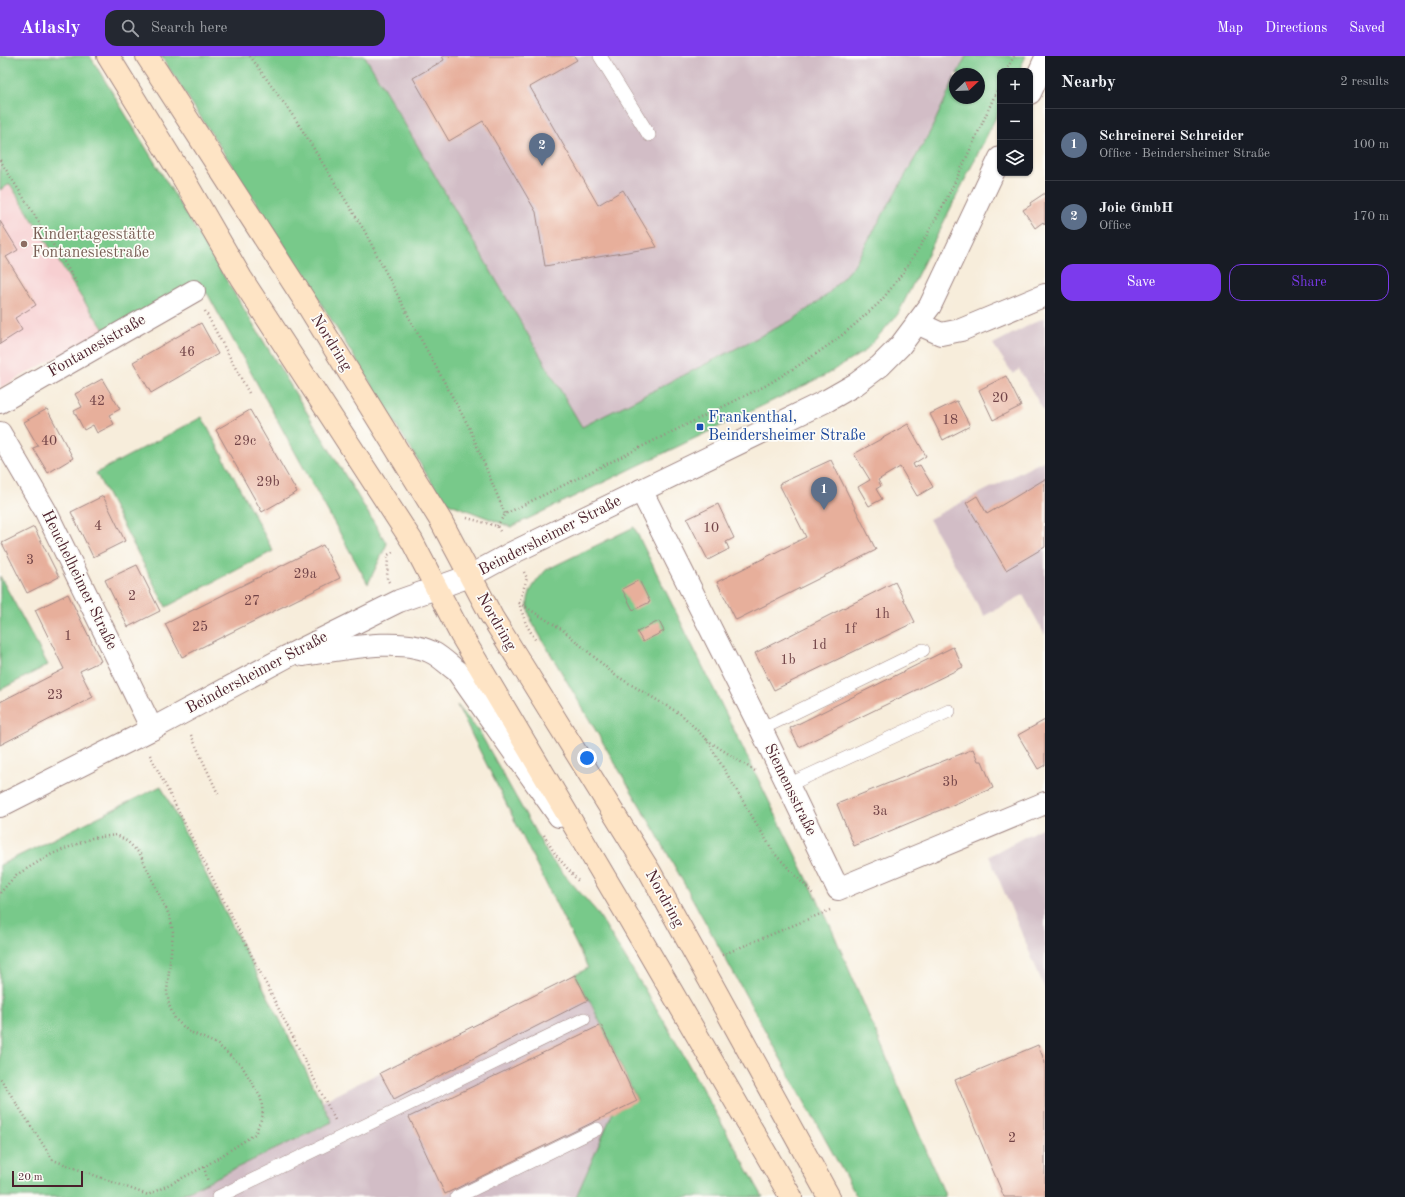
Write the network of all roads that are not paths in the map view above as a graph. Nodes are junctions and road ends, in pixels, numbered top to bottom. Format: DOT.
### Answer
graph roads {
  1 [pos="108,56"];
  2 [pos="147,56"];
  3 [pos="600,56"];
  4 [pos="1045,60"];
  5 [pos="1033,86"];
  6 [pos="649,135"];
  7 [pos="997,164"];
  8 [pos="194,291"];
  9 [pos="1045,295"];
  10 [pos="917,323"];
  11 [pos="0,402"];
  12 [pos="0,433"];
  13 [pos="641,490"];
  14 [pos="470,576"];
  15 [pos="437,588"];
  16 [pos="923,650"];
  17 [pos="286,657"];
  18 [pos="949,711"];
  19 [pos="761,729"];
  20 [pos="146,732"];
  21 [pos="788,785"];
  22 [pos="1045,803"];
  23 [pos="0,806"];
  24 [pos="626,913"];
  25 [pos="584,1020"];
  26 [pos="597,1129"];
  27 [pos="218,1197"];
  28 [pos="457,1197"];
  29 [pos="792,1197"];
  30 [pos="829,1197"];
  1 -- 15 [label="main road"];
  2 -- 14 [label="main road, Nordring"];
  3 -- 6 [label="lane"];
  4 -- 5 [label="street"];
  7 -- 10 [label="street, Beindersheimer Straße"];
  8 -- 11 [label="street, Fontanesistraße"];
  9 -- 10 [label="street"];
  10 -- 13 [label="street, Beindersheimer Straße"];
  12 -- 20 [label="street, Heuchelheimer Straße"];
  13 -- 14 [label="street, Beindersheimer Straße"];
  13 -- 19 [label="street, Siemensstraße"];
  14 -- 15 [label="street, Beindersheimer Straße"];
  14 -- 30 [label="main road, Nordring"];
  15 -- 17 [label="street, Beindersheimer Straße"];
  15 -- 24 [label="main road"];
  16 -- 19 [label="lane"];
  17 -- 20 [label="street, Beindersheimer Straße"];
  17 -- 24 [label="street"];
  18 -- 21 [label="lane"];
  19 -- 21 [label="street, Siemensstraße"];
  20 -- 23 [label="street, Beindersheimer Straße"];
  21 -- 22 [label="street, Siemensstraße"];
  24 -- 29 [label="main road"];
  25 -- 27 [label="lane"];
  26 -- 28 [label="lane"];
}
